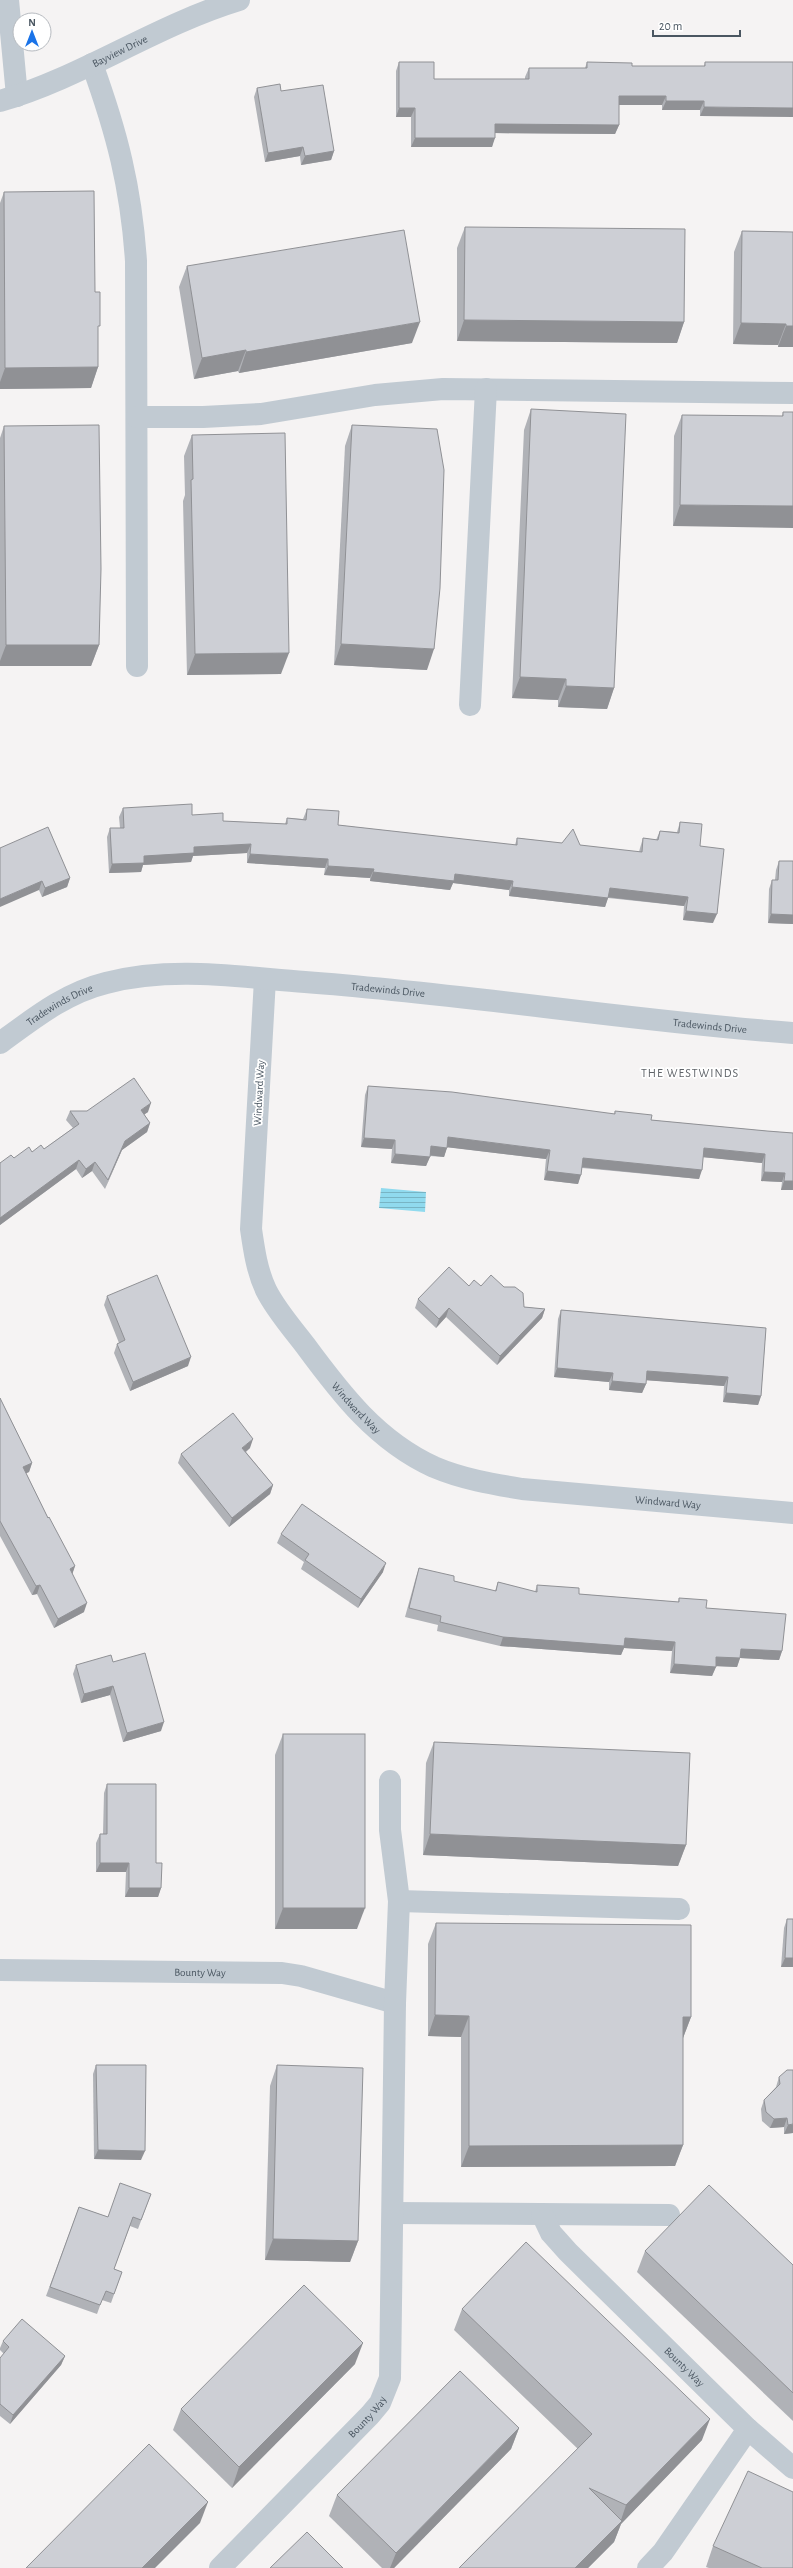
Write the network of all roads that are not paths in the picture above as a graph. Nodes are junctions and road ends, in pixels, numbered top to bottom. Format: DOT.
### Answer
graph roads {
  1 [pos="8,0"];
  2 [pos="239,0"];
  3 [pos="92,64"];
  4 [pos="9,99"];
  5 [pos="486,389"];
  6 [pos="793,393"];
  7 [pos="137,417"];
  8 [pos="137,666"];
  9 [pos="470,705"];
  10 [pos="265,979"];
  11 [pos="793,1033"];
  12 [pos="0,1043"];
  13 [pos="793,1513"];
  14 [pos="390,1780"];
  15 [pos="399,1901"];
  16 [pos="679,1909"];
  17 [pos="0,1970"];
  18 [pos="395,2003"];
  19 [pos="393,2213"];
  20 [pos="542,2214"];
  21 [pos="669,2215"];
  22 [pos="748,2429"];
  23 [pos="793,2468"];
  24 [pos="220,2568"];
  25 [pos="648,2568"];
  1 -- 4 [label="street"];
  2 -- 3 [label="street, Bayview Drive"];
  3 -- 4 [label="street, Bayview Drive"];
  3 -- 7 [label="street"];
  5 -- 6 [label="street"];
  5 -- 7 [label="street"];
  5 -- 9 [label="street"];
  7 -- 8 [label="street"];
  10 -- 11 [label="street, Tradewinds Drive"];
  10 -- 12 [label="street, Tradewinds Drive"];
  10 -- 13 [label="street, Windward Way"];
  14 -- 15 [label="street, Bounty Way"];
  15 -- 16 [label="street"];
  15 -- 18 [label="street, Bounty Way"];
  17 -- 18 [label="street, Bounty Way"];
  18 -- 19 [label="street, Bounty Way"];
  19 -- 20 [label="street"];
  19 -- 24 [label="street, Bounty Way"];
  20 -- 21 [label="street"];
  20 -- 22 [label="street, Bounty Way"];
  22 -- 23 [label="street, Bounty Way"];
  22 -- 25 [label="street"];
}
